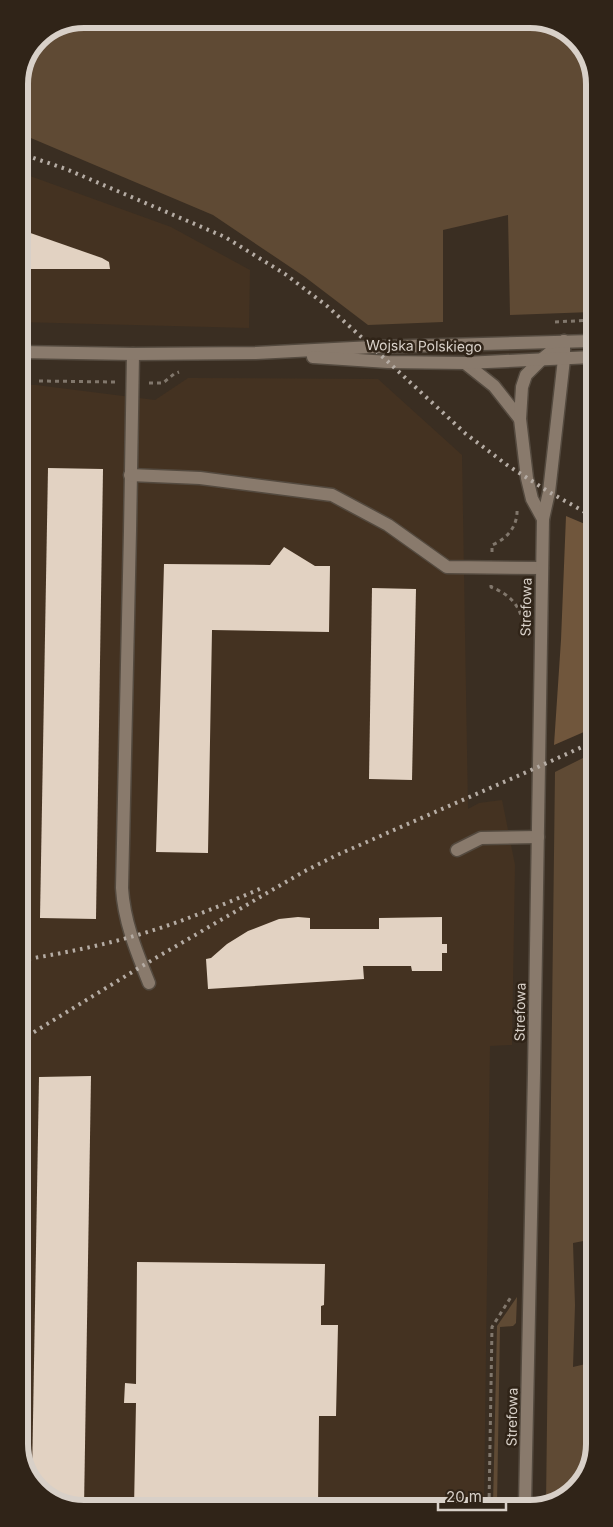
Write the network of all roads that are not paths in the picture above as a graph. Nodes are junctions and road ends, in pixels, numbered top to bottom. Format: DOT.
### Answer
graph roads {
  1 [pos="564,341"];
  2 [pos="586,341"];
  3 [pos="28,352"];
  4 [pos="256,353"];
  5 [pos="133,354"];
  6 [pos="586,357"];
  7 [pos="564,359"];
  8 [pos="541,360"];
  9 [pos="465,363"];
  10 [pos="520,419"];
  11 [pos="130,475"];
  12 [pos="543,519"];
  13 [pos="542,568"];
  14 [pos="538,838"];
  15 [pos="458,850"];
  16 [pos="149,983"];
  17 [pos="526,1500"];
  1 -- 2 [label="street, Wojska Polskiego"];
  1 -- 4 [label="street, Wojska Polskiego"];
  1 -- 7 [label="street, Strefowa"];
  1 -- 8 [label="street, Strefowa"];
  3 -- 5 [label="street, Wojska Polskiego"];
  4 -- 5 [label="street, Wojska Polskiego"];
  4 -- 9 [label="street, Wojska Polskiego"];
  5 -- 11 [label="street"];
  6 -- 7 [label="street, Wojska Polskiego"];
  7 -- 8 [label="street, Wojska Polskiego"];
  7 -- 12 [label="street, Strefowa"];
  8 -- 9 [label="street, Wojska Polskiego"];
  8 -- 10 [label="street, Strefowa"];
  9 -- 10 [label="street"];
  10 -- 12 [label="street, Strefowa"];
  11 -- 13 [label="street"];
  11 -- 16 [label="street"];
  12 -- 13 [label="street, Strefowa"];
  13 -- 14 [label="street, Strefowa"];
  14 -- 15 [label="street"];
  14 -- 17 [label="street, Strefowa"];
}
